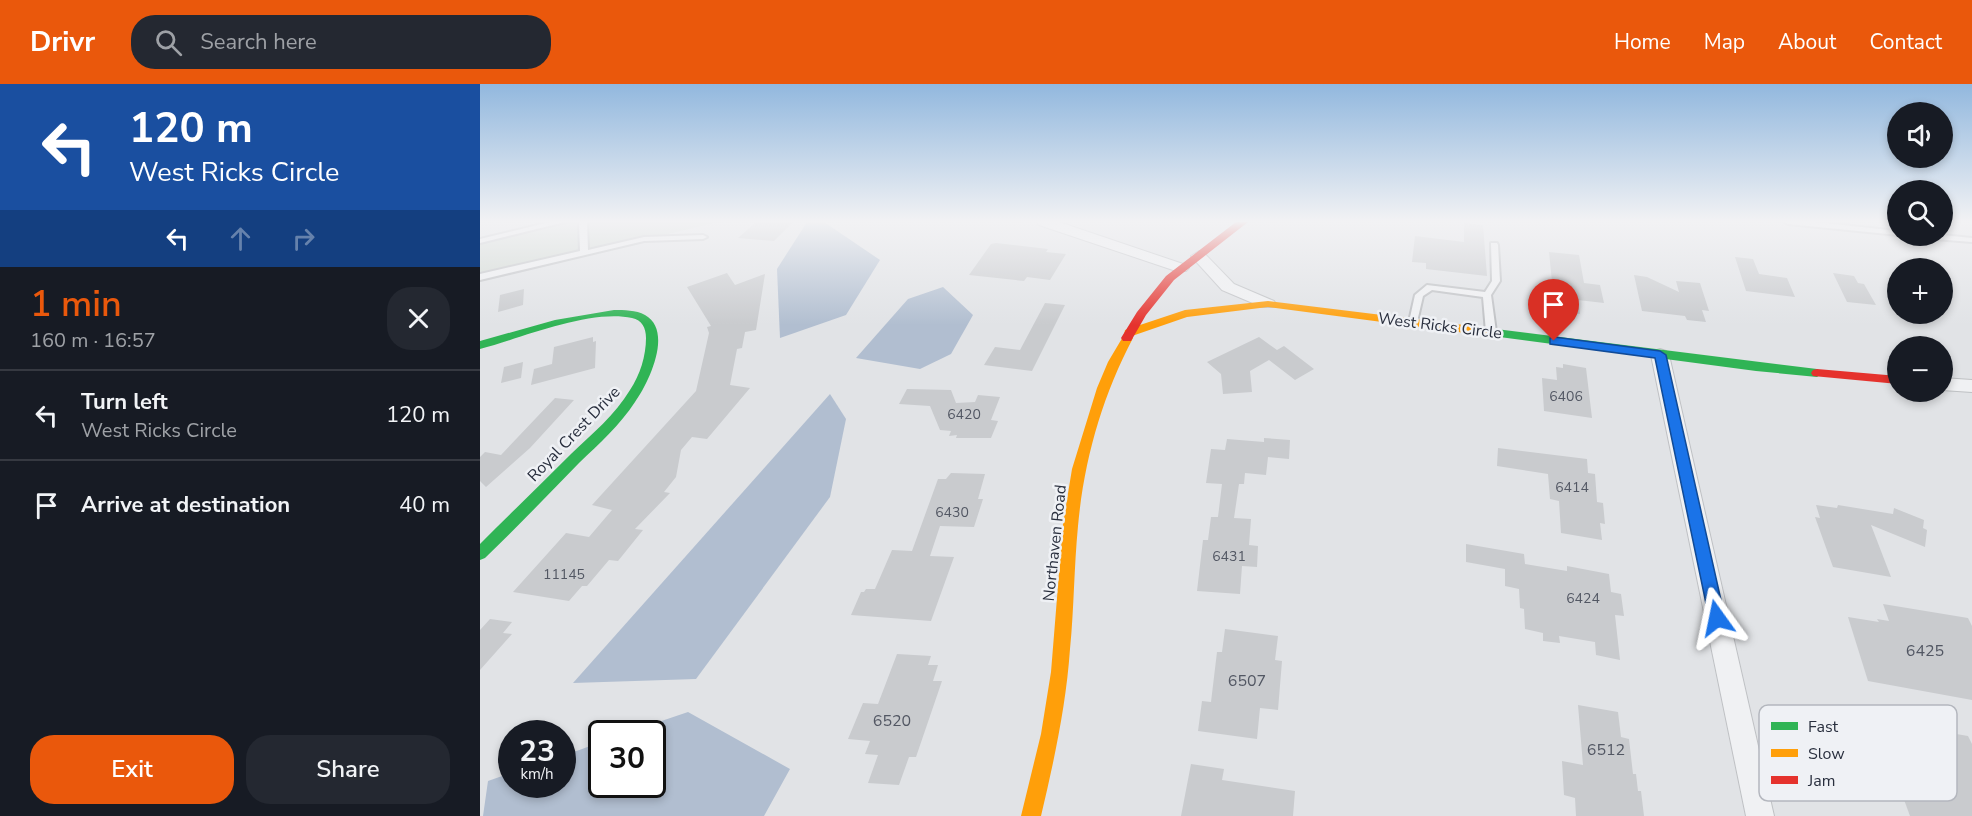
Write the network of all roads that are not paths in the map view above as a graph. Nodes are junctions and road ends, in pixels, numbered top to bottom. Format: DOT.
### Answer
graph roads {
  1 [pos="567,256"];
  2 [pos="1146,256"];
  3 [pos="1199,256"];
  4 [pos="1495,256"];
  5 [pos="1181,268"];
  6 [pos="480,277"];
  7 [pos="1487,295"];
  8 [pos="1268,304"];
  9 [pos="1413,322"];
  10 [pos="1491,332"];
  11 [pos="1129,333"];
  12 [pos="480,345"];
  13 [pos="1660,355"];
  14 [pos="1887,379"];
  15 [pos="1953,385"];
  16 [pos="1972,386"];
  17 [pos="480,554"];
  18 [pos="1031,816"];
  19 [pos="1760,816"];
  1 -- 6 [label="lane"];
  2 -- 5 [label="street"];
  3 -- 5 [label="street, Northaven Road"];
  3 -- 8 [label="street, West Ricks Circle"];
  4 -- 7 [label="lane"];
  5 -- 11 [label="street, Northaven Road"];
  7 -- 9 [label="lane"];
  7 -- 10 [label="lane"];
  8 -- 9 [label="street, West Ricks Circle"];
  8 -- 11 [label="street, West Ricks Circle"];
  9 -- 10 [label="street, West Ricks Circle"];
  10 -- 13 [label="street, West Ricks Circle"];
  11 -- 18 [label="street, Northaven Road"];
  12 -- 17 [label="street, Royal Crest Drive"];
  13 -- 14 [label="street, West Ricks Circle"];
  13 -- 19 [label="street"];
  15 -- 16 [label="street"];
}
